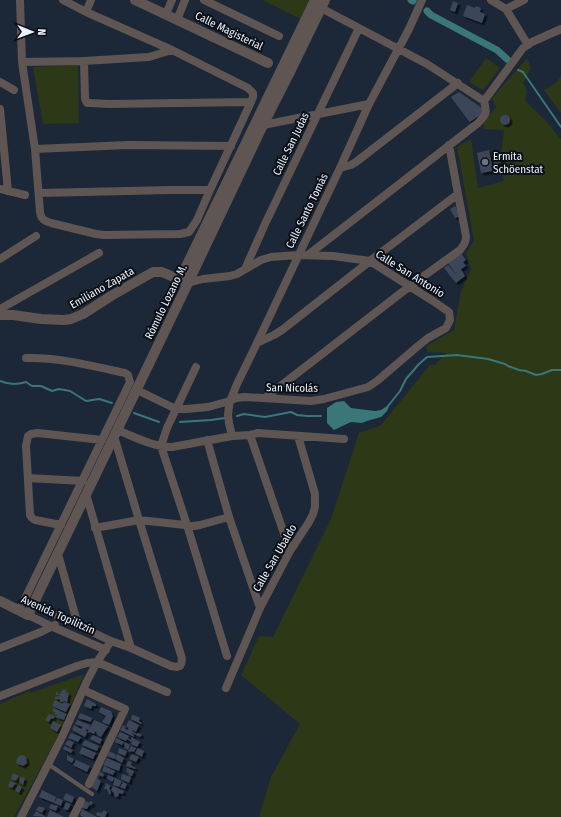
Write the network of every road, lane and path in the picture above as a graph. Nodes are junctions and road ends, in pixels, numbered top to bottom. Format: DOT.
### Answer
graph roads {
  1 [pos="20,0"];
  2 [pos="63,0"];
  3 [pos="92,0"];
  4 [pos="135,0"];
  5 [pos="172,0"];
  6 [pos="185,0"];
  7 [pos="204,0"];
  8 [pos="422,0"];
  9 [pos="491,0"];
  10 [pos="524,0"];
  11 [pos="77,3"];
  12 [pos="320,3"];
  13 [pos="506,9"];
  14 [pos="86,12"];
  15 [pos="166,14"];
  16 [pos="177,20"];
  17 [pos="359,28"];
  18 [pos="561,29"];
  19 [pos="279,36"];
  20 [pos="528,44"];
  21 [pos="398,48"];
  22 [pos="172,50"];
  23 [pos="84,61"];
  24 [pos="22,62"];
  25 [pos="268,64"];
  26 [pos="286,70"];
  27 [pos="0,82"];
  28 [pos="458,83"];
  29 [pos="14,90"];
  30 [pos="252,97"];
  31 [pos="484,101"];
  32 [pos="369,104"];
  33 [pos="0,109"];
  34 [pos="318,114"];
  35 [pos="263,125"];
  36 [pos="449,145"];
  37 [pos="231,146"];
  38 [pos="35,149"];
  39 [pos="340,168"];
  40 [pos="4,190"];
  41 [pos="210,190"];
  42 [pos="39,193"];
  43 [pos="458,194"];
  44 [pos="25,195"];
  45 [pos="36,236"];
  46 [pos="99,253"];
  47 [pos="298,254"];
  48 [pos="308,255"];
  49 [pos="0,259"];
  50 [pos="370,261"];
  51 [pos="244,269"];
  52 [pos="184,281"];
  53 [pos="410,286"];
  54 [pos="0,309"];
  55 [pos="0,315"];
  56 [pos="450,320"];
  57 [pos="257,343"];
  58 [pos="26,358"];
  59 [pos="196,367"];
  60 [pos="137,390"];
  61 [pos="265,398"];
  62 [pos="230,401"];
  63 [pos="176,409"];
  64 [pos="116,433"];
  65 [pos="250,435"];
  66 [pos="232,436"];
  67 [pos="298,436"];
  68 [pos="344,439"];
  69 [pos="102,440"];
  70 [pos="207,440"];
  71 [pos="161,446"];
  72 [pos="28,478"];
  73 [pos="83,481"];
  74 [pos="86,494"];
  75 [pos="229,517"];
  76 [pos="139,520"];
  77 [pos="61,525"];
  78 [pos="187,525"];
  79 [pos="95,528"];
  80 [pos="290,551"];
  81 [pos="58,554"];
  82 [pos="0,602"];
  83 [pos="33,604"];
  84 [pos="260,608"];
  85 [pos="24,613"];
  86 [pos="64,618"];
  87 [pos="78,624"];
  88 [pos="53,627"];
  89 [pos="111,640"];
  90 [pos="0,648"];
  91 [pos="131,648"];
  92 [pos="106,650"];
  93 [pos="227,656"];
  94 [pos="97,662"];
  95 [pos="226,688"];
  96 [pos="83,690"];
  97 [pos="167,692"];
  98 [pos="0,696"];
  99 [pos="48,764"];
  100 [pos="89,784"];
  101 [pos="92,794"];
  102 [pos="82,801"];
  103 [pos="21,817"];
  104 [pos="73,817"];
  1 -- 24 [label="street"];
  2 -- 11 [label="street"];
  3 -- 14 [label="street"];
  4 -- 15 [label="street, Calle Magisterial"];
  5 -- 15 [label="street"];
  6 -- 16 [label="street"];
  7 -- 19 [label="street"];
  8 -- 21 [label="street, Calle Santo Tomás"];
  9 -- 13 [label="street"];
  10 -- 13 [label="street"];
  11 -- 14 [label="street"];
  12 -- 17 [label="street"];
  12 -- 26 [label="street, Rómulo Lozano M."];
  13 -- 20 [label="street"];
  14 -- 22 [label="street"];
  15 -- 16 [label="street, Calle Magisterial"];
  16 -- 25 [label="street, Calle Magisterial"];
  17 -- 21 [label="street"];
  17 -- 34 [label="street, Calle San Judas"];
  18 -- 20 [label="street"];
  20 -- 31 [label="street"];
  21 -- 28 [label="street"];
  21 -- 32 [label="street, Calle Santo Tomás"];
  22 -- 23 [label="street"];
  22 -- 30 [label="street"];
  23 -- 24 [label="street"];
  23 -- 30 [label="street"];
  24 -- 38 [label="street"];
  26 -- 35 [label="street, Rómulo Lozano M."];
  26 -- 52 [label="street"];
  27 -- 29 [label="street"];
  28 -- 31 [label="street"];
  28 -- 39 [label="street"];
  30 -- 37 [label="street"];
  31 -- 36 [label="street"];
  32 -- 34 [label="street"];
  32 -- 39 [label="street, Calle Santo Tomás"];
  33 -- 40 [label="street"];
  34 -- 35 [label="street"];
  34 -- 51 [label="street, Calle San Judas"];
  35 -- 52 [label="street, Rómulo Lozano M."];
  36 -- 43 [label="street"];
  36 -- 48 [label="street"];
  37 -- 38 [label="street"];
  37 -- 41 [label="street"];
  38 -- 42 [label="street"];
  39 -- 47 [label="street, Calle Santo Tomás"];
  40 -- 44 [label="street"];
  41 -- 42 [label="street"];
  41 -- 42 [label="street"];
  43 -- 50 [label="street"];
  43 -- 53 [label="street"];
  45 -- 49 [label="street"];
  46 -- 54 [label="street"];
  47 -- 48 [label="street, Calle San Antonio"];
  47 -- 51 [label="street, Calle San Antonio"];
  47 -- 57 [label="street, Calle Santo Tomás"];
  48 -- 50 [label="street, Calle San Antonio"];
  50 -- 53 [label="street, Calle San Antonio"];
  50 -- 57 [label="street"];
  51 -- 52 [label="street, Calle San Antonio"];
  52 -- 55 [label="street, Emiliano Zapata"];
  52 -- 60 [label="street, Rómulo Lozano M."];
  53 -- 56 [label="street, Calle San Antonio"];
  53 -- 61 [label="street"];
  56 -- 61 [label="street, San Nicolás"];
  57 -- 62 [label="street, Calle Santo Tomás"];
  58 -- 69 [label="street"];
  59 -- 63 [label="street"];
  60 -- 63 [label="street, San Nicolás"];
  60 -- 64 [label="street, Rómulo Lozano M."];
  61 -- 62 [label="street, San Nicolás"];
  62 -- 63 [label="street, San Nicolás"];
  62 -- 66 [label="street, Calle Santo Tomás"];
  63 -- 71 [label="street"];
  64 -- 71 [label="street"];
  64 -- 74 [label="street, Rómulo Lozano M."];
  64 -- 76 [label="street"];
  65 -- 66 [label="street"];
  65 -- 67 [label="street"];
  65 -- 80 [label="street"];
  66 -- 70 [label="street"];
  67 -- 68 [label="street"];
  67 -- 80 [label="street, Calle San Ubaldo"];
  69 -- 72 [label="street"];
  69 -- 73 [label="street"];
  70 -- 71 [label="street"];
  70 -- 75 [label="street"];
  71 -- 78 [label="street"];
  72 -- 73 [label="street"];
  72 -- 77 [label="street"];
  73 -- 77 [label="street"];
  74 -- 79 [label="street"];
  74 -- 81 [label="street, Rómulo Lozano M."];
  75 -- 78 [label="street"];
  75 -- 84 [label="street"];
  76 -- 78 [label="street"];
  76 -- 79 [label="street"];
  76 -- 91 [label="street"];
  77 -- 85 [label="street"];
  78 -- 93 [label="street"];
  79 -- 91 [label="street"];
  80 -- 84 [label="street, Calle San Ubaldo"];
  81 -- 83 [label="street, Rómulo Lozano M."];
  81 -- 87 [label="street"];
  82 -- 85 [label="street, Avenida Topilitzín"];
  83 -- 85 [label="street, Rómulo Lozano M."];
  83 -- 86 [label="street"];
  84 -- 95 [label="street, Calle San Ubaldo"];
  85 -- 88 [label="street, Avenida Topilitzín"];
  86 -- 87 [label="street"];
  86 -- 88 [label="street"];
  87 -- 89 [label="street"];
  88 -- 90 [label="street"];
  88 -- 92 [label="street, Avenida Topilitzín"];
  89 -- 91 [label="street"];
  89 -- 92 [label="street"];
  92 -- 94 [label="street"];
  94 -- 96 [label="street"];
  94 -- 97 [label="street"];
  94 -- 98 [label="street"];
  96 -- 99 [label="street"];
  96 -- 100 [label="street"];
  99 -- 101 [label="lane"];
  99 -- 103 [label="street"];
  102 -- 104 [label="street"];
}
